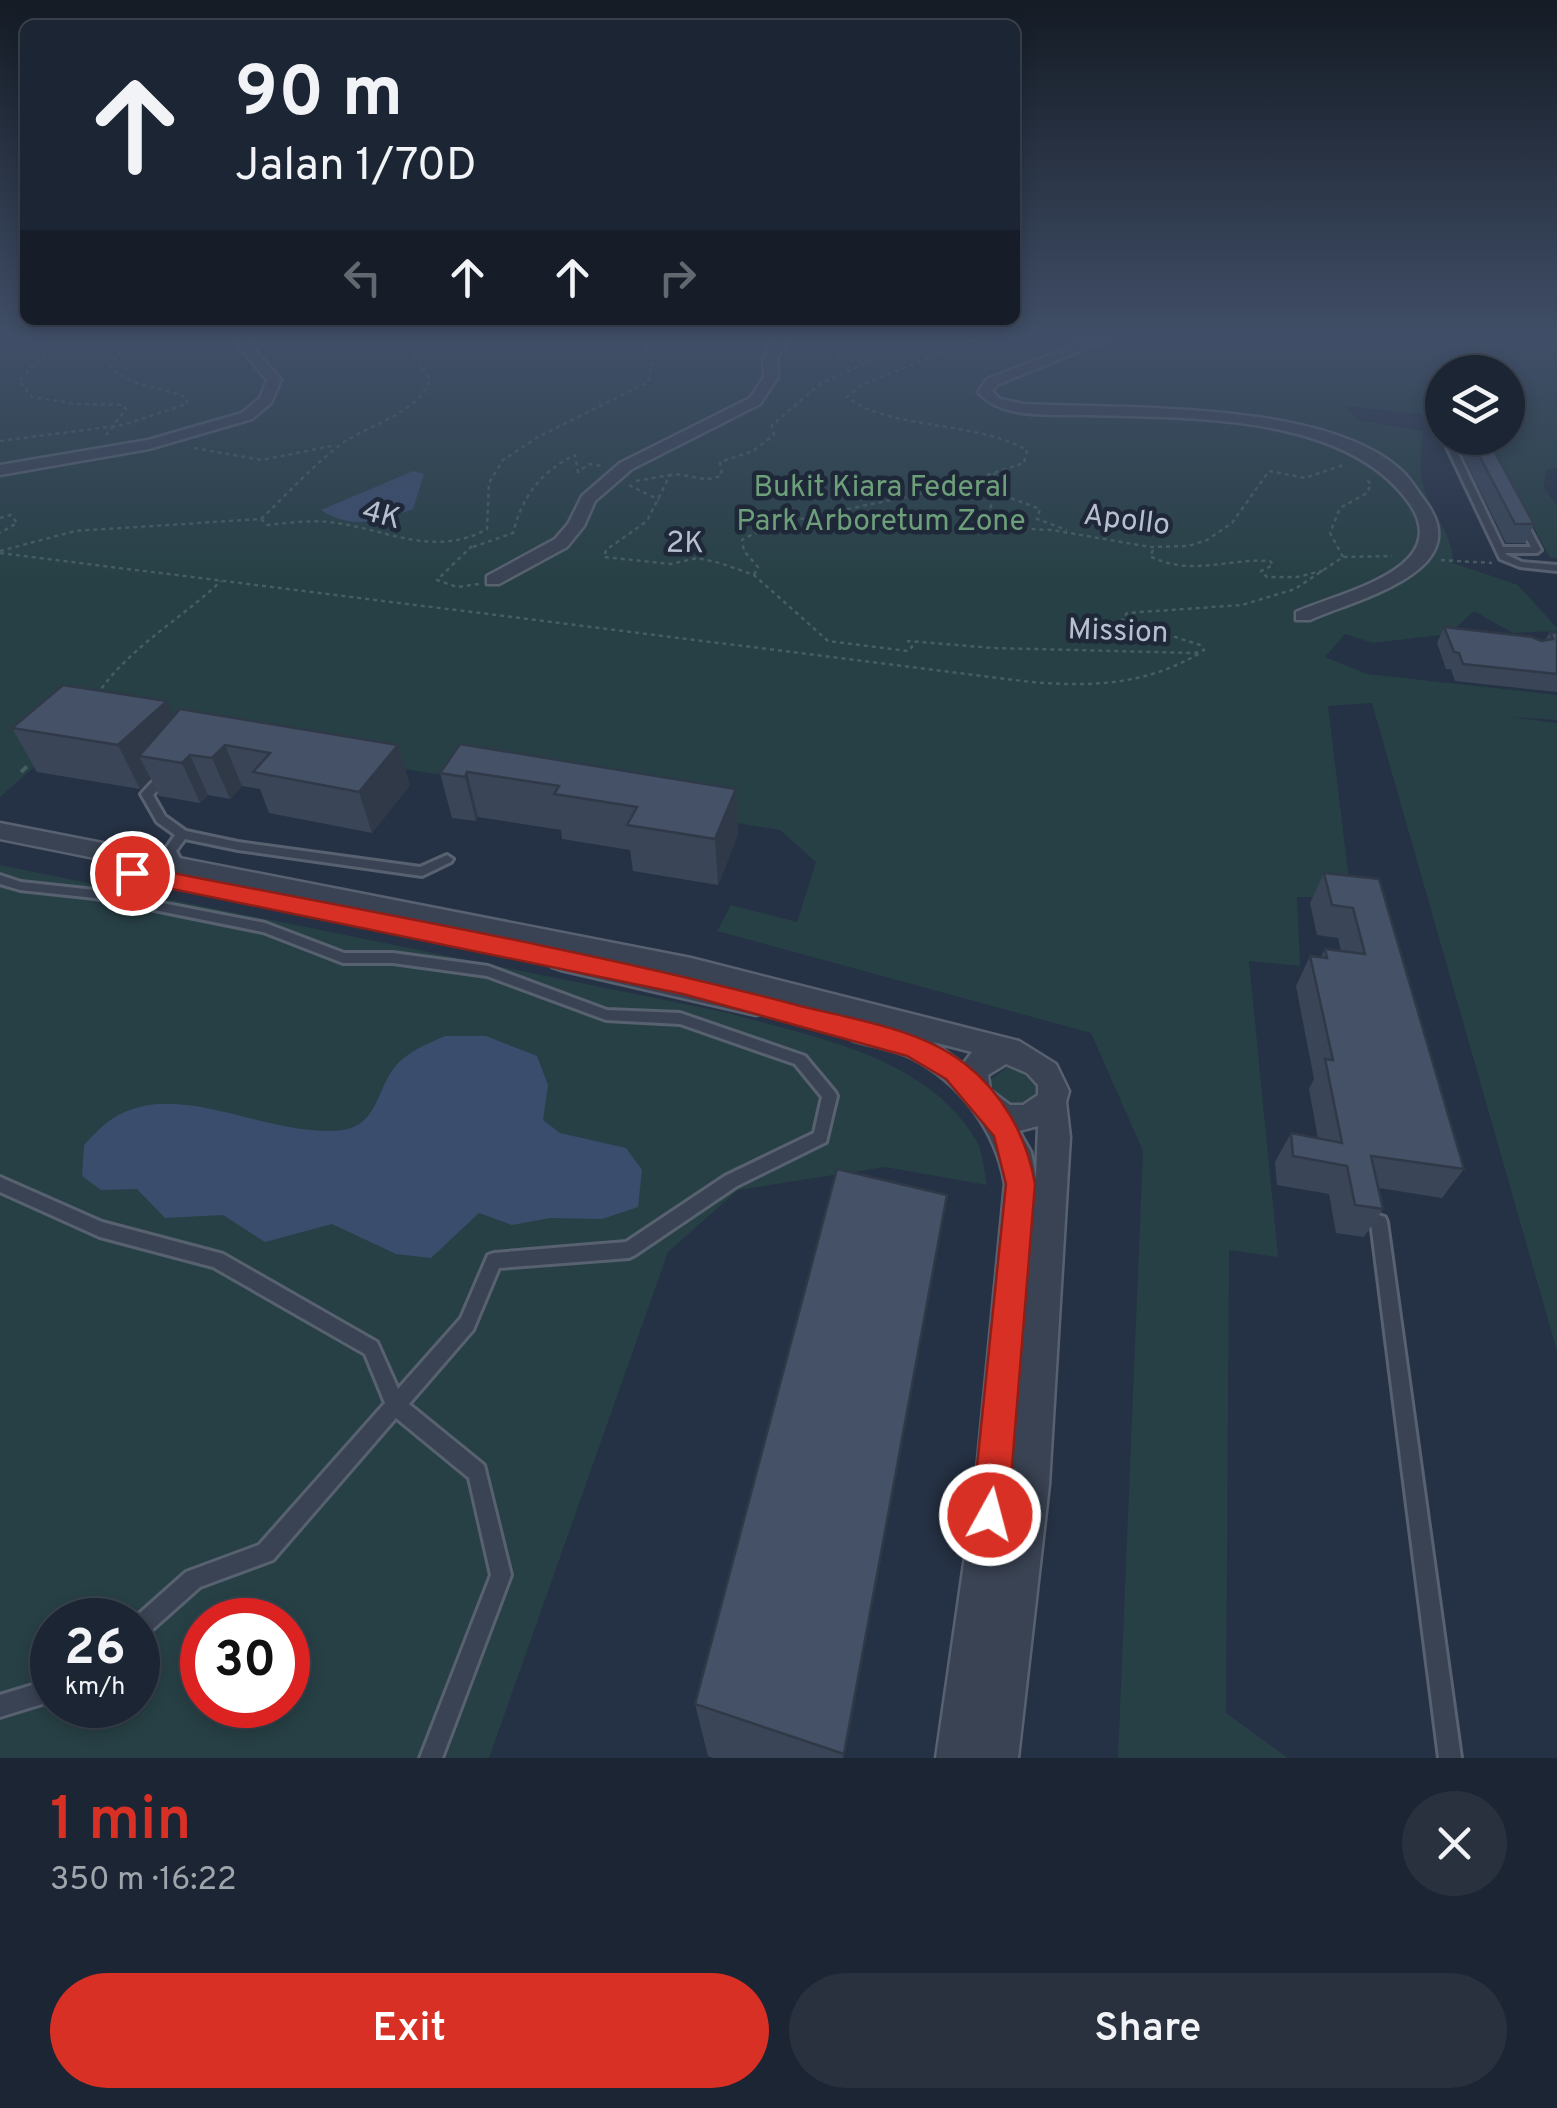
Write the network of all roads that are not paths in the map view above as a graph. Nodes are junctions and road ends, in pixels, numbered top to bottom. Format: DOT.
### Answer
graph roads {
  1 [pos="240,418"];
  2 [pos="724,418"];
  3 [pos="1226,418"];
  4 [pos="1455,455"];
  5 [pos="0,470"];
  6 [pos="1518,515"];
  7 [pos="1500,550"];
  8 [pos="1557,568"];
  9 [pos="492,580"];
  10 [pos="1303,616"];
  11 [pos="178,762"];
  12 [pos="0,831"];
  13 [pos="182,834"];
  14 [pos="0,848"];
  15 [pos="447,859"];
  16 [pos="171,872"];
  17 [pos="0,878"];
  18 [pos="1018,1053"];
  19 [pos="982,1099"];
  20 [pos="1051,1102"];
  21 [pos="0,1184"];
  22 [pos="1379,1222"];
  23 [pos="396,1406"];
  24 [pos="160,1609"];
  25 [pos="30,1697"];
  26 [pos="0,1706"];
  27 [pos="430,1758"];
  28 [pos="958,1758"];
  29 [pos="995,1758"];
  30 [pos="1450,1758"];
  1 -- 5 [label="street"];
  2 -- 9 [label="street"];
  3 -- 10 [label="street"];
  4 -- 7 [label="lane"];
  6 -- 7 [label="lane"];
  7 -- 8 [label="lane"];
  11 -- 13 [label="lane"];
  12 -- 16 [label="street"];
  13 -- 15 [label="lane"];
  13 -- 16 [label="lane"];
  14 -- 16 [label="street"];
  16 -- 18 [label="street"];
  16 -- 19 [label="street"];
  17 -- 23 [label="lane"];
  18 -- 19 [label="street"];
  18 -- 20 [label="street"];
  19 -- 20 [label="street"];
  19 -- 28 [label="street"];
  20 -- 29 [label="street"];
  21 -- 23 [label="lane"];
  22 -- 30 [label="lane"];
  23 -- 24 [label="lane"];
  23 -- 27 [label="lane"];
  25 -- 26 [label="lane"];
}
